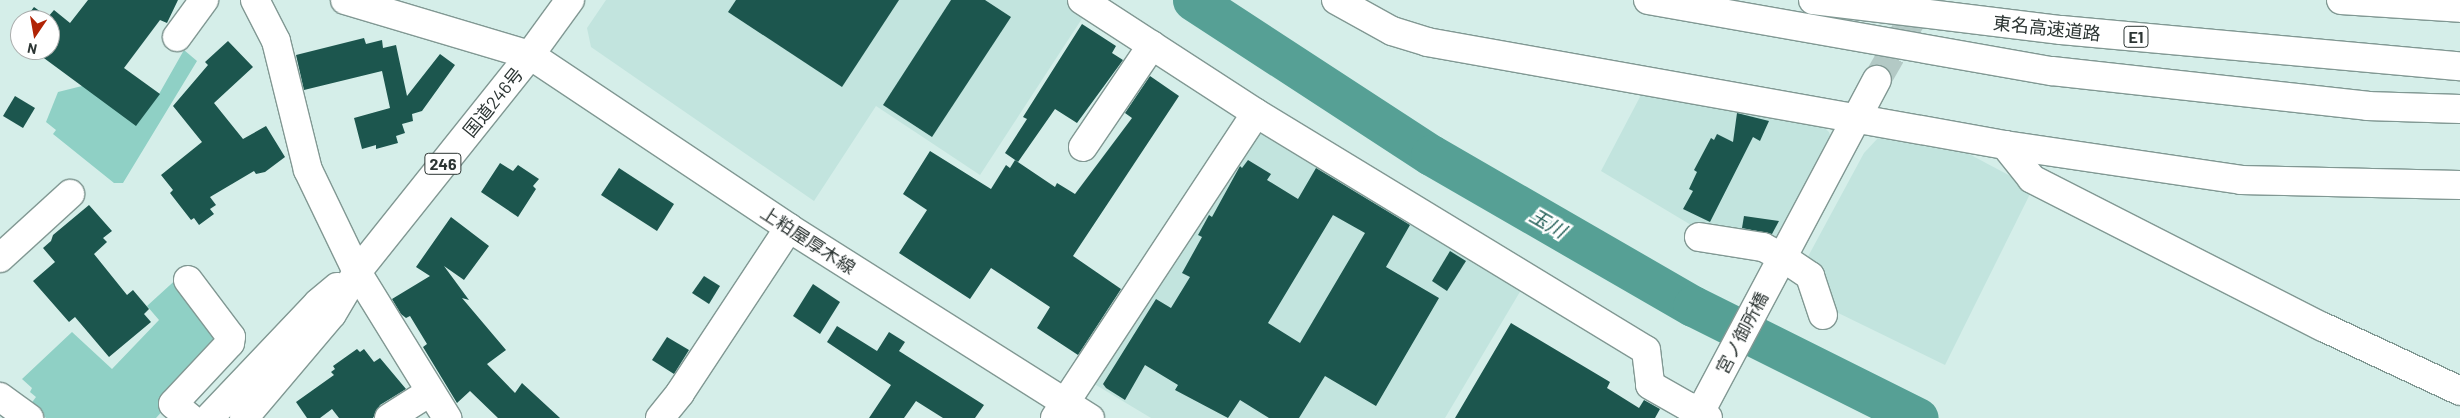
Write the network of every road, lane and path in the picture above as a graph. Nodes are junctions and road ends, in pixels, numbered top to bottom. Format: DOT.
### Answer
graph roads {
  1 [pos="204,0"];
  2 [pos="255,0"];
  3 [pos="345,0"];
  4 [pos="570,0"];
  5 [pos="1082,0"];
  6 [pos="1336,0"];
  7 [pos="1648,0"];
  8 [pos="1813,0"];
  9 [pos="2341,0"];
  10 [pos="2460,8"];
  11 [pos="177,37"];
  12 [pos="1152,45"];
  13 [pos="530,55"];
  14 [pos="2460,66"];
  15 [pos="1877,80"];
  16 [pos="2460,109"];
  17 [pos="1256,113"];
  18 [pos="1858,117"];
  19 [pos="2005,145"];
  20 [pos="1082,147"];
  21 [pos="2460,185"];
  22 [pos="70,194"];
  23 [pos="789,228"];
  24 [pos="1699,237"];
  25 [pos="0,258"];
  26 [pos="1780,261"];
  27 [pos="357,272"];
  28 [pos="188,280"];
  29 [pos="1823,315"];
  30 [pos="2460,391"];
  31 [pos="430,392"];
  32 [pos="0,397"];
  33 [pos="1060,410"];
  34 [pos="1703,412"];
  35 [pos="29,418"];
  36 [pos="190,418"];
  37 [pos="209,418"];
  38 [pos="244,418"];
  39 [pos="389,418"];
  40 [pos="447,418"];
  41 [pos="660,418"];
  42 [pos="1090,418"];
  1 -- 11 [label="main road"];
  2 -- 27 [label="main road"];
  3 -- 13 [label="main road, 上粕屋厚木線"];
  4 -- 13 [label="main road, 国道246号 / 246"];
  5 -- 12 [label="main road"];
  6 -- 18 [label="main road"];
  7 -- 16 [label="main road"];
  8 -- 14 [label="main road, 東名高速道路 / E1"];
  9 -- 10 [label="main road"];
  12 -- 17 [label="main road"];
  12 -- 20 [label="main road"];
  13 -- 23 [label="main road, 上粕屋厚木線"];
  13 -- 27 [label="main road, 国道246号 / 246"];
  15 -- 18 [label="main road, 宮ノ御所橋"];
  17 -- 33 [label="main road"];
  17 -- 34 [label="main road"];
  18 -- 19 [label="main road"];
  18 -- 26 [label="main road, 宮ノ御所橋"];
  19 -- 21 [label="main road"];
  19 -- 30 [label="main road"];
  22 -- 25 [label="main road"];
  23 -- 33 [label="main road, 上粕屋厚木線"];
  23 -- 41 [label="main road"];
  24 -- 26 [label="main road"];
  26 -- 29 [label="main road"];
  26 -- 34 [label="main road, 宮ノ御所橋"];
  27 -- 31 [label="main road"];
  27 -- 37 [label="main road, 国道246号 / 246"];
  27 -- 38 [label="main road, 国道246号 / 246"];
  28 -- 36 [label="main road"];
  31 -- 39 [label="main road"];
  31 -- 40 [label="main road"];
  32 -- 35 [label="main road"];
  33 -- 42 [label="main road, 上粕屋厚木線"];
}
